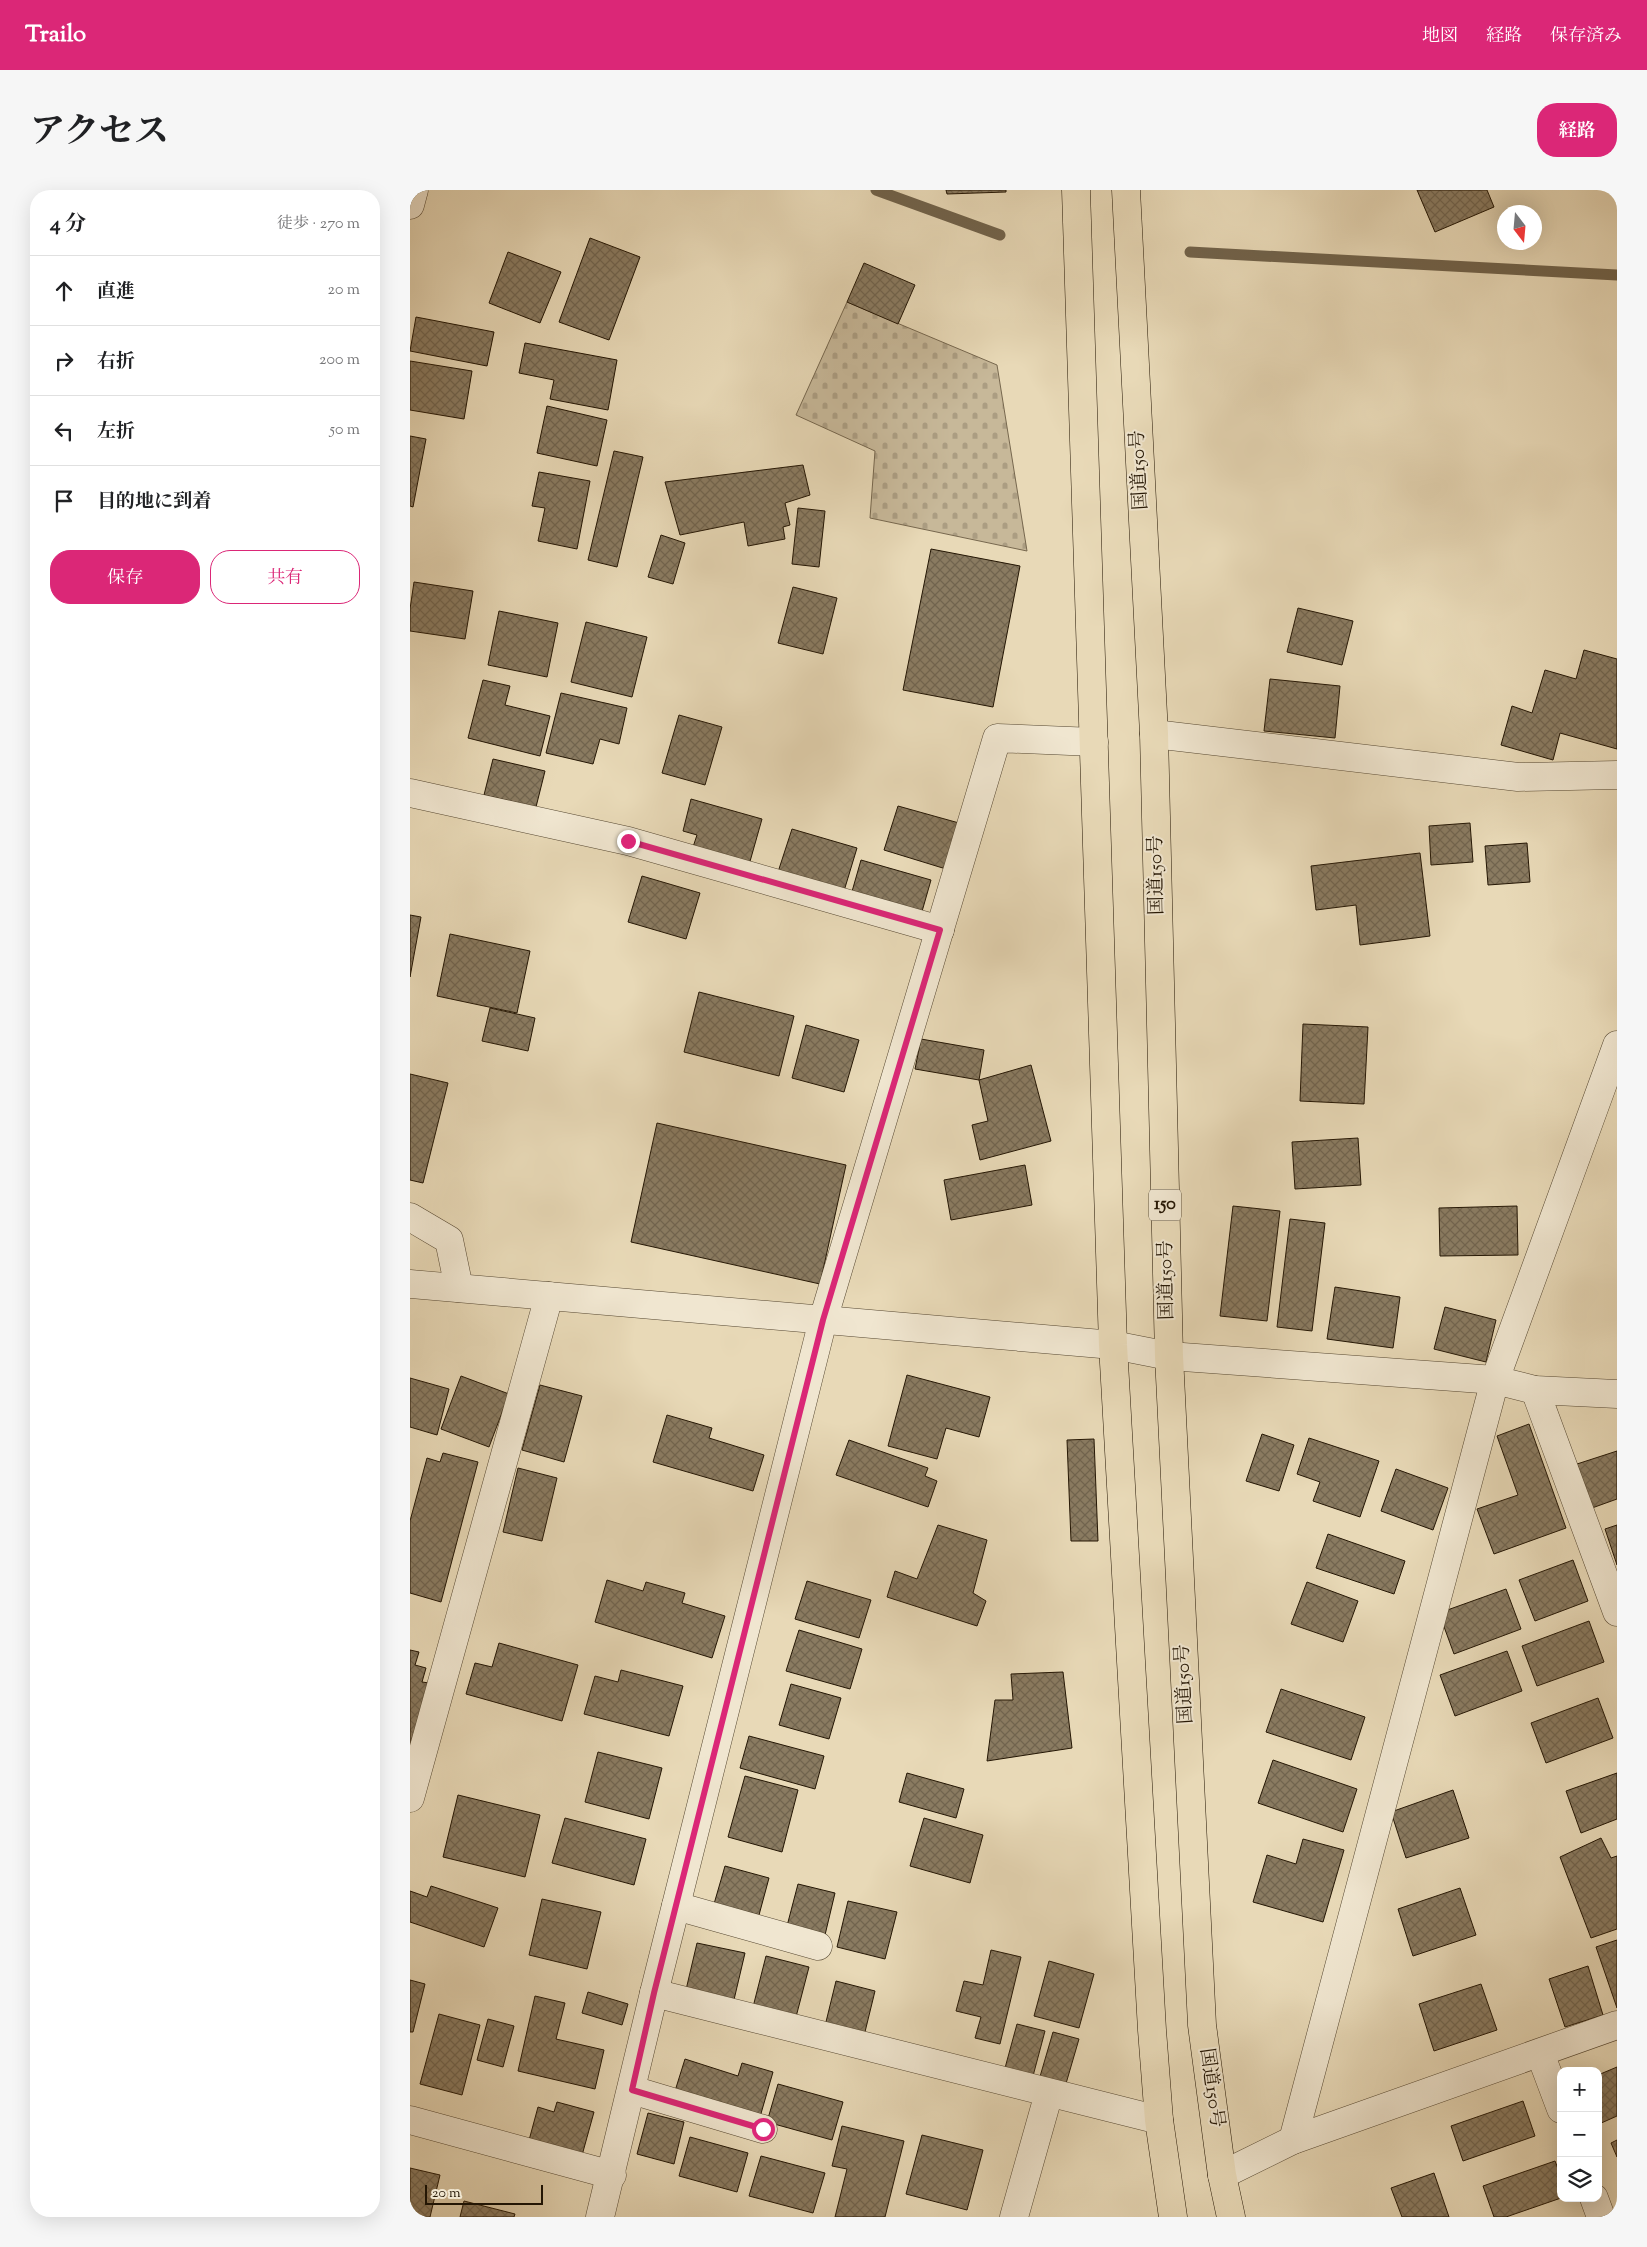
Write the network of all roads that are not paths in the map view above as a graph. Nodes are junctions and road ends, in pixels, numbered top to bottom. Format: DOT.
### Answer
graph roads {
  1 [pos="414,190"];
  2 [pos="1076,190"];
  3 [pos="1126,190"];
  4 [pos="410,204"];
  5 [pos="1154,734"];
  6 [pos="1094,742"];
  7 [pos="1617,775"];
  8 [pos="410,793"];
  9 [pos="940,930"];
  10 [pos="1617,1045"];
  11 [pos="410,1217"];
  12 [pos="410,1284"];
  13 [pos="459,1288"];
  14 [pos="549,1296"];
  15 [pos="823,1320"];
  16 [pos="1113,1345"];
  17 [pos="1169,1356"];
  18 [pos="1495,1380"];
  19 [pos="1535,1390"];
  20 [pos="1617,1394"];
  21 [pos="1617,1612"];
  22 [pos="410,1798"];
  23 [pos="676,1906"];
  24 [pos="818,1946"];
  25 [pos="654,1993"];
  26 [pos="1617,2025"];
  27 [pos="1540,2053"];
  28 [pos="632,2090"];
  29 [pos="1049,2093"];
  30 [pos="1557,2098"];
  31 [pos="410,2120"];
  32 [pos="1160,2120"];
  33 [pos="763,2129"];
  34 [pos="1293,2140"];
  35 [pos="612,2175"];
  36 [pos="1222,2175"];
  37 [pos="1595,2202"];
  38 [pos="600,2217"];
  39 [pos="1014,2217"];
  40 [pos="1173,2217"];
  41 [pos="1231,2217"];
  42 [pos="1601,2217"];
  1 -- 4 [label="street"];
  2 -- 6 [label="highway"];
  3 -- 5 [label="highway, 国道150号 / 150"];
  5 -- 7 [label="street"];
  5 -- 17 [label="highway, 国道150号 / 150"];
  6 -- 9 [label="street"];
  6 -- 16 [label="highway"];
  8 -- 9 [label="street"];
  9 -- 15 [label="street"];
  10 -- 18 [label="street"];
  11 -- 13 [label="street"];
  12 -- 13 [label="street"];
  13 -- 14 [label="street"];
  14 -- 15 [label="street"];
  14 -- 22 [label="street"];
  15 -- 16 [label="street"];
  15 -- 23 [label="street"];
  16 -- 17 [label="street"];
  16 -- 32 [label="highway"];
  17 -- 18 [label="street"];
  17 -- 36 [label="highway, 国道150号 / 150"];
  18 -- 19 [label="street"];
  18 -- 34 [label="street"];
  19 -- 20 [label="street"];
  19 -- 21 [label="street"];
  23 -- 24 [label="street"];
  23 -- 25 [label="street"];
  25 -- 28 [label="street"];
  25 -- 29 [label="street"];
  26 -- 27 [label="street"];
  27 -- 30 [label="street"];
  27 -- 34 [label="street"];
  28 -- 33 [label="street"];
  28 -- 35 [label="street"];
  29 -- 32 [label="street"];
  29 -- 39 [label="street"];
  31 -- 35 [label="street"];
  32 -- 40 [label="highway"];
  34 -- 36 [label="street"];
  35 -- 38 [label="street"];
  36 -- 41 [label="highway, 国道150号 / 150"];
  37 -- 42 [label="street"];
}
